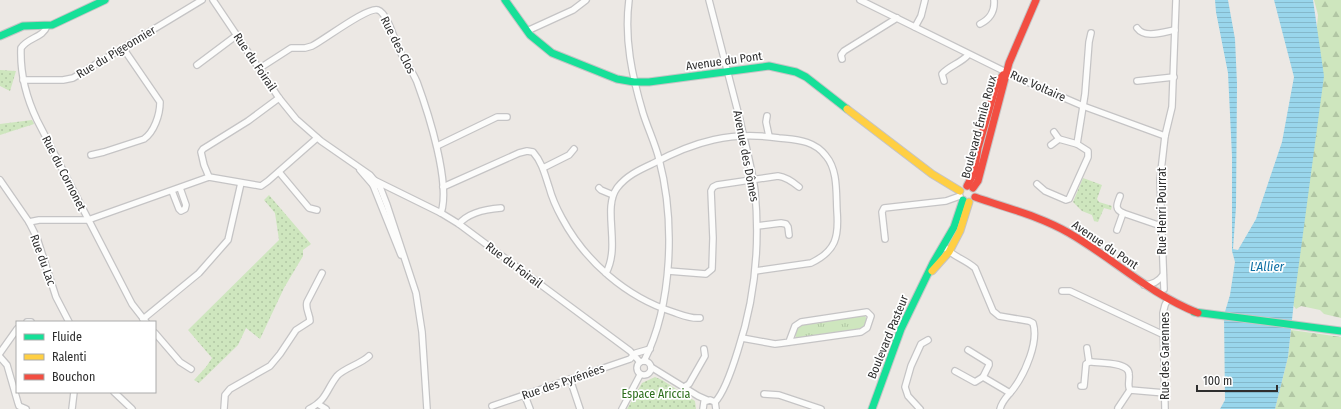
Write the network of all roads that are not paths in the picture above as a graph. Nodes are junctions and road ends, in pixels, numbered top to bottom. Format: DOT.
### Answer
graph roads {
  1 [pos="105,0"];
  2 [pos="202,0"];
  3 [pos="213,0"];
  4 [pos="505,0"];
  5 [pos="586,0"];
  6 [pos="629,0"];
  7 [pos="709,0"];
  8 [pos="860,0"];
  9 [pos="925,0"];
  10 [pos="994,0"];
  11 [pos="1036,0"];
  12 [pos="1176,0"];
  13 [pos="873,3"];
  14 [pos="897,18"];
  15 [pos="980,24"];
  16 [pos="47,26"];
  17 [pos="915,27"];
  18 [pos="1137,28"];
  19 [pos="1175,30"];
  20 [pos="527,31"];
  21 [pos="1091,33"];
  22 [pos="237,35"];
  23 [pos="0,36"];
  24 [pos="123,48"];
  25 [pos="968,55"];
  26 [pos="842,59"];
  27 [pos="197,64"];
  28 [pos="260,68"];
  29 [pos="727,71"];
  30 [pos="1005,71"];
  31 [pos="1174,77"];
  32 [pos="23,80"];
  33 [pos="944,80"];
  34 [pos="1137,81"];
  35 [pos="634,82"];
  36 [pos="279,98"];
  37 [pos="1083,106"];
  38 [pos="767,116"];
  39 [pos="507,117"];
  40 [pos="1054,132"];
  41 [pos="744,136"];
  42 [pos="769,136"];
  43 [pos="1165,136"];
  44 [pos="317,138"];
  45 [pos="1059,139"];
  46 [pos="1077,144"];
  47 [pos="1051,145"];
  48 [pos="437,146"];
  49 [pos="574,149"];
  50 [pos="91,155"];
  51 [pos="659,159"];
  52 [pos="543,168"];
  53 [pos="279,172"];
  54 [pos="210,177"];
  55 [pos="0,180"];
  56 [pos="753,180"];
  57 [pos="373,182"];
  58 [pos="241,183"];
  59 [pos="1037,184"];
  60 [pos="388,186"];
  61 [pos="380,187"];
  62 [pos="443,187"];
  63 [pos="799,187"];
  64 [pos="970,187"];
  65 [pos="180,188"];
  66 [pos="599,188"];
  67 [pos="172,191"];
  68 [pos="613,195"];
  69 [pos="1120,196"];
  70 [pos="965,197"];
  71 [pos="501,208"];
  72 [pos="317,210"];
  73 [pos="440,213"];
  74 [pos="1123,213"];
  75 [pos="88,220"];
  76 [pos="29,222"];
  77 [pos="459,224"];
  78 [pos="757,226"];
  79 [pos="1161,226"];
  80 [pos="1117,230"];
  81 [pos="789,235"];
  82 [pos="885,239"];
  83 [pos="943,246"];
  84 [pos="949,252"];
  85 [pos="409,270"];
  86 [pos="668,271"];
  87 [pos="755,271"];
  88 [pos="322,273"];
  89 [pos="606,273"];
  90 [pos="927,275"];
  91 [pos="1163,275"];
  92 [pos="1144,285"];
  93 [pos="1164,289"];
  94 [pos="1152,290"];
  95 [pos="1062,291"];
  96 [pos="1166,303"];
  97 [pos="662,309"];
  98 [pos="1198,313"];
  99 [pos="700,318"];
  100 [pos="68,321"];
  101 [pos="144,321"];
  102 [pos="16,330"];
  103 [pos="1341,331"];
  104 [pos="156,334"];
  105 [pos="1164,335"];
  106 [pos="742,338"];
  107 [pos="928,340"];
  108 [pos="789,342"];
  109 [pos="1087,348"];
  110 [pos="650,349"];
  111 [pos="704,349"];
  112 [pos="968,350"];
  113 [pos="0,353"];
  114 [pos="634,355"];
  115 [pos="370,356"];
  116 [pos="0,357"];
  117 [pos="1089,362"];
  118 [pos="640,363"];
  119 [pos="651,367"];
  120 [pos="191,369"];
  121 [pos="955,371"];
  122 [pos="649,373"];
  123 [pos="661,373"];
  124 [pos="640,374"];
  125 [pos="983,377"];
  126 [pos="570,379"];
  127 [pos="1081,386"];
  128 [pos="684,387"];
  129 [pos="1130,390"];
  130 [pos="74,393"];
  131 [pos="115,393"];
  132 [pos="1010,393"];
  133 [pos="1165,393"];
  134 [pos="764,394"];
  135 [pos="525,396"];
  136 [pos="698,396"];
  137 [pos="707,400"];
  138 [pos="318,404"];
  139 [pos="125,406"];
  140 [pos="492,406"];
  141 [pos="717,407"];
  142 [pos="703,408"];
  143 [pos="1118,408"];
  144 [pos="26,409"];
  145 [pos="72,409"];
  146 [pos="132,409"];
  147 [pos="224,409"];
  148 [pos="309,409"];
  149 [pos="326,409"];
  150 [pos="427,409"];
  151 [pos="530,409"];
  152 [pos="580,409"];
  153 [pos="622,409"];
  154 [pos="821,409"];
  155 [pos="872,409"];
  156 [pos="920,409"];
  157 [pos="1000,409"];
  158 [pos="1165,409"];
  1 -- 16 [label="main road"];
  2 -- 24 [label="street, Rue du Pigeonnier"];
  3 -- 22 [label="street, Rue du Foirail"];
  4 -- 20 [label="main road, Avenue du Pont"];
  5 -- 20 [label="street"];
  6 -- 35 [label="street"];
  7 -- 29 [label="street, Avenue des Dômes"];
  8 -- 13 [label="street, Rue Voltaire"];
  9 -- 17 [label="street"];
  10 -- 15 [label="street"];
  11 -- 30 [label="main road, Boulevard Émile Roux"];
  12 -- 19 [label="street, Rue Henri Pourrat"];
  13 -- 14 [label="street, Rue Voltaire"];
  14 -- 17 [label="street, Rue Voltaire"];
  14 -- 26 [label="street"];
  16 -- 23 [label="main road"];
  16 -- 32 [label="street, Rue du Cornonet"];
  17 -- 25 [label="street, Rue Voltaire"];
  18 -- 19 [label="street"];
  19 -- 31 [label="street, Rue Henri Pourrat"];
  20 -- 35 [label="main road, Avenue du Pont"];
  21 -- 37 [label="street"];
  22 -- 27 [label="street"];
  22 -- 28 [label="street, Rue du Foirail"];
  24 -- 32 [label="street, Rue du Pigeonnier"];
  24 -- 50 [label="street"];
  25 -- 30 [label="street, Rue Voltaire"];
  25 -- 33 [label="street"];
  28 -- 36 [label="street, Rue du Foirail"];
  28 -- 48 [label="street, Rue des Clos"];
  29 -- 35 [label="main road, Avenue du Pont"];
  29 -- 41 [label="street, Avenue des Dômes"];
  29 -- 70 [label="main road, Avenue du Pont"];
  30 -- 37 [label="street, Rue Voltaire"];
  30 -- 64 [label="main road, Boulevard Émile Roux"];
  31 -- 34 [label="street"];
  31 -- 43 [label="street, Rue Henri Pourrat"];
  32 -- 75 [label="street, Rue du Cornonet"];
  35 -- 51 [label="street"];
  36 -- 44 [label="street, Rue du Foirail"];
  36 -- 54 [label="street"];
  37 -- 43 [label="street, Rue Voltaire"];
  37 -- 46 [label="street"];
  38 -- 42 [label="street"];
  39 -- 48 [label="street"];
  40 -- 45 [label="street"];
  41 -- 42 [label="street"];
  41 -- 51 [label="street"];
  41 -- 56 [label="street, Avenue des Dômes"];
  42 -- 87 [label="street"];
  43 -- 79 [label="street, Rue Henri Pourrat"];
  44 -- 53 [label="street"];
  44 -- 57 [label="street, Rue du Foirail"];
  45 -- 46 [label="street"];
  45 -- 47 [label="street"];
  46 -- 59 [label="street"];
  48 -- 62 [label="street, Rue des Clos"];
  49 -- 52 [label="street"];
  51 -- 68 [label="street"];
  51 -- 86 [label="street"];
  52 -- 62 [label="street"];
  52 -- 89 [label="street"];
  53 -- 58 [label="street"];
  53 -- 72 [label="street"];
  54 -- 58 [label="street"];
  54 -- 65 [label="street"];
  55 -- 76 [label="street, Rue du Lac"];
  56 -- 63 [label="street"];
  56 -- 78 [label="street, Avenue des Dômes"];
  56 -- 86 [label="street"];
  57 -- 60 [label="street, Rue du Foirail"];
  57 -- 61 [label="street"];
  57 -- 85 [label="street"];
  58 -- 101 [label="street"];
  60 -- 61 [label="street"];
  60 -- 73 [label="street, Rue du Foirail"];
  61 -- 85 [label="street"];
  62 -- 73 [label="street, Rue des Clos"];
  64 -- 70 [label="main road"];
  64 -- 70 [label="main road"];
  65 -- 67 [label="street"];
  65 -- 67 [label="street"];
  66 -- 68 [label="street"];
  67 -- 75 [label="street"];
  68 -- 89 [label="street"];
  69 -- 74 [label="street"];
  70 -- 82 [label="street"];
  70 -- 83 [label="main road, Boulevard Pasteur"];
  70 -- 84 [label="main road, Boulevard Pasteur"];
  70 -- 92 [label="main road, Avenue du Pont"];
  71 -- 77 [label="street"];
  73 -- 77 [label="street, Rue du Foirail"];
  74 -- 79 [label="street"];
  74 -- 80 [label="street"];
  75 -- 76 [label="street"];
  75 -- 101 [label="street, Rue du Cornonet"];
  76 -- 100 [label="street, Rue du Lac"];
  77 -- 114 [label="street, Rue du Foirail"];
  78 -- 81 [label="street"];
  78 -- 87 [label="street, Avenue des Dômes"];
  79 -- 91 [label="street, Rue Henri Pourrat"];
  83 -- 84 [label="street"];
  83 -- 90 [label="main road, Boulevard Pasteur"];
  84 -- 90 [label="main road, Boulevard Pasteur"];
  84 -- 132 [label="street"];
  85 -- 150 [label="street"];
  86 -- 97 [label="street"];
  87 -- 106 [label="street, Avenue des Dômes"];
  88 -- 147 [label="street"];
  89 -- 97 [label="street"];
  90 -- 155 [label="main road, Boulevard Pasteur"];
  91 -- 92 [label="street"];
  91 -- 93 [label="street, Rue Henri Pourrat"];
  92 -- 94 [label="main road, Avenue du Pont"];
  94 -- 96 [label="main road, Avenue du Pont"];
  94 -- 98 [label="main road, Avenue du Pont"];
  95 -- 105 [label="street"];
  96 -- 98 [label="main road, Avenue du Pont"];
  96 -- 105 [label="street, Rue des Garennes"];
  97 -- 99 [label="street"];
  97 -- 110 [label="street"];
  98 -- 103 [label="main road"];
  102 -- 113 [label="street"];
  104 -- 120 [label="street"];
  105 -- 133 [label="street, Rue des Garennes"];
  106 -- 108 [label="street"];
  106 -- 141 [label="street, Avenue des Dômes"];
  107 -- 156 [label="street"];
  108 -- 108 [label="street"];
  109 -- 117 [label="street"];
  110 -- 114 [label="street, Rue des Pyrénées"];
  110 -- 118 [label="street"];
  111 -- 128 [label="street"];
  112 -- 125 [label="street"];
  114 -- 118 [label="street, Rue du Foirail"];
  114 -- 126 [label="street, Rue des Pyrénées"];
  115 -- 138 [label="street"];
  116 -- 144 [label="street"];
  117 -- 127 [label="street"];
  117 -- 129 [label="street"];
  118 -- 119 [label="street"];
  118 -- 124 [label="street"];
  119 -- 122 [label="street"];
  119 -- 123 [label="street"];
  121 -- 125 [label="street"];
  122 -- 123 [label="street"];
  122 -- 124 [label="street"];
  123 -- 128 [label="street"];
  124 -- 153 [label="street"];
  125 -- 132 [label="street"];
  126 -- 135 [label="street, Rue des Pyrénées"];
  126 -- 152 [label="street"];
  128 -- 136 [label="street"];
  129 -- 133 [label="street"];
  129 -- 143 [label="street"];
  130 -- 145 [label="street"];
  131 -- 139 [label="street"];
  132 -- 157 [label="street"];
  133 -- 158 [label="street, Rue des Garennes"];
  134 -- 154 [label="street"];
  135 -- 140 [label="street, Rue des Pyrénées"];
  135 -- 151 [label="street"];
  136 -- 137 [label="street"];
  136 -- 142 [label="street"];
  137 -- 141 [label="street"];
  137 -- 142 [label="street"];
  138 -- 148 [label="street"];
  138 -- 149 [label="street"];
  139 -- 146 [label="street"];
}
